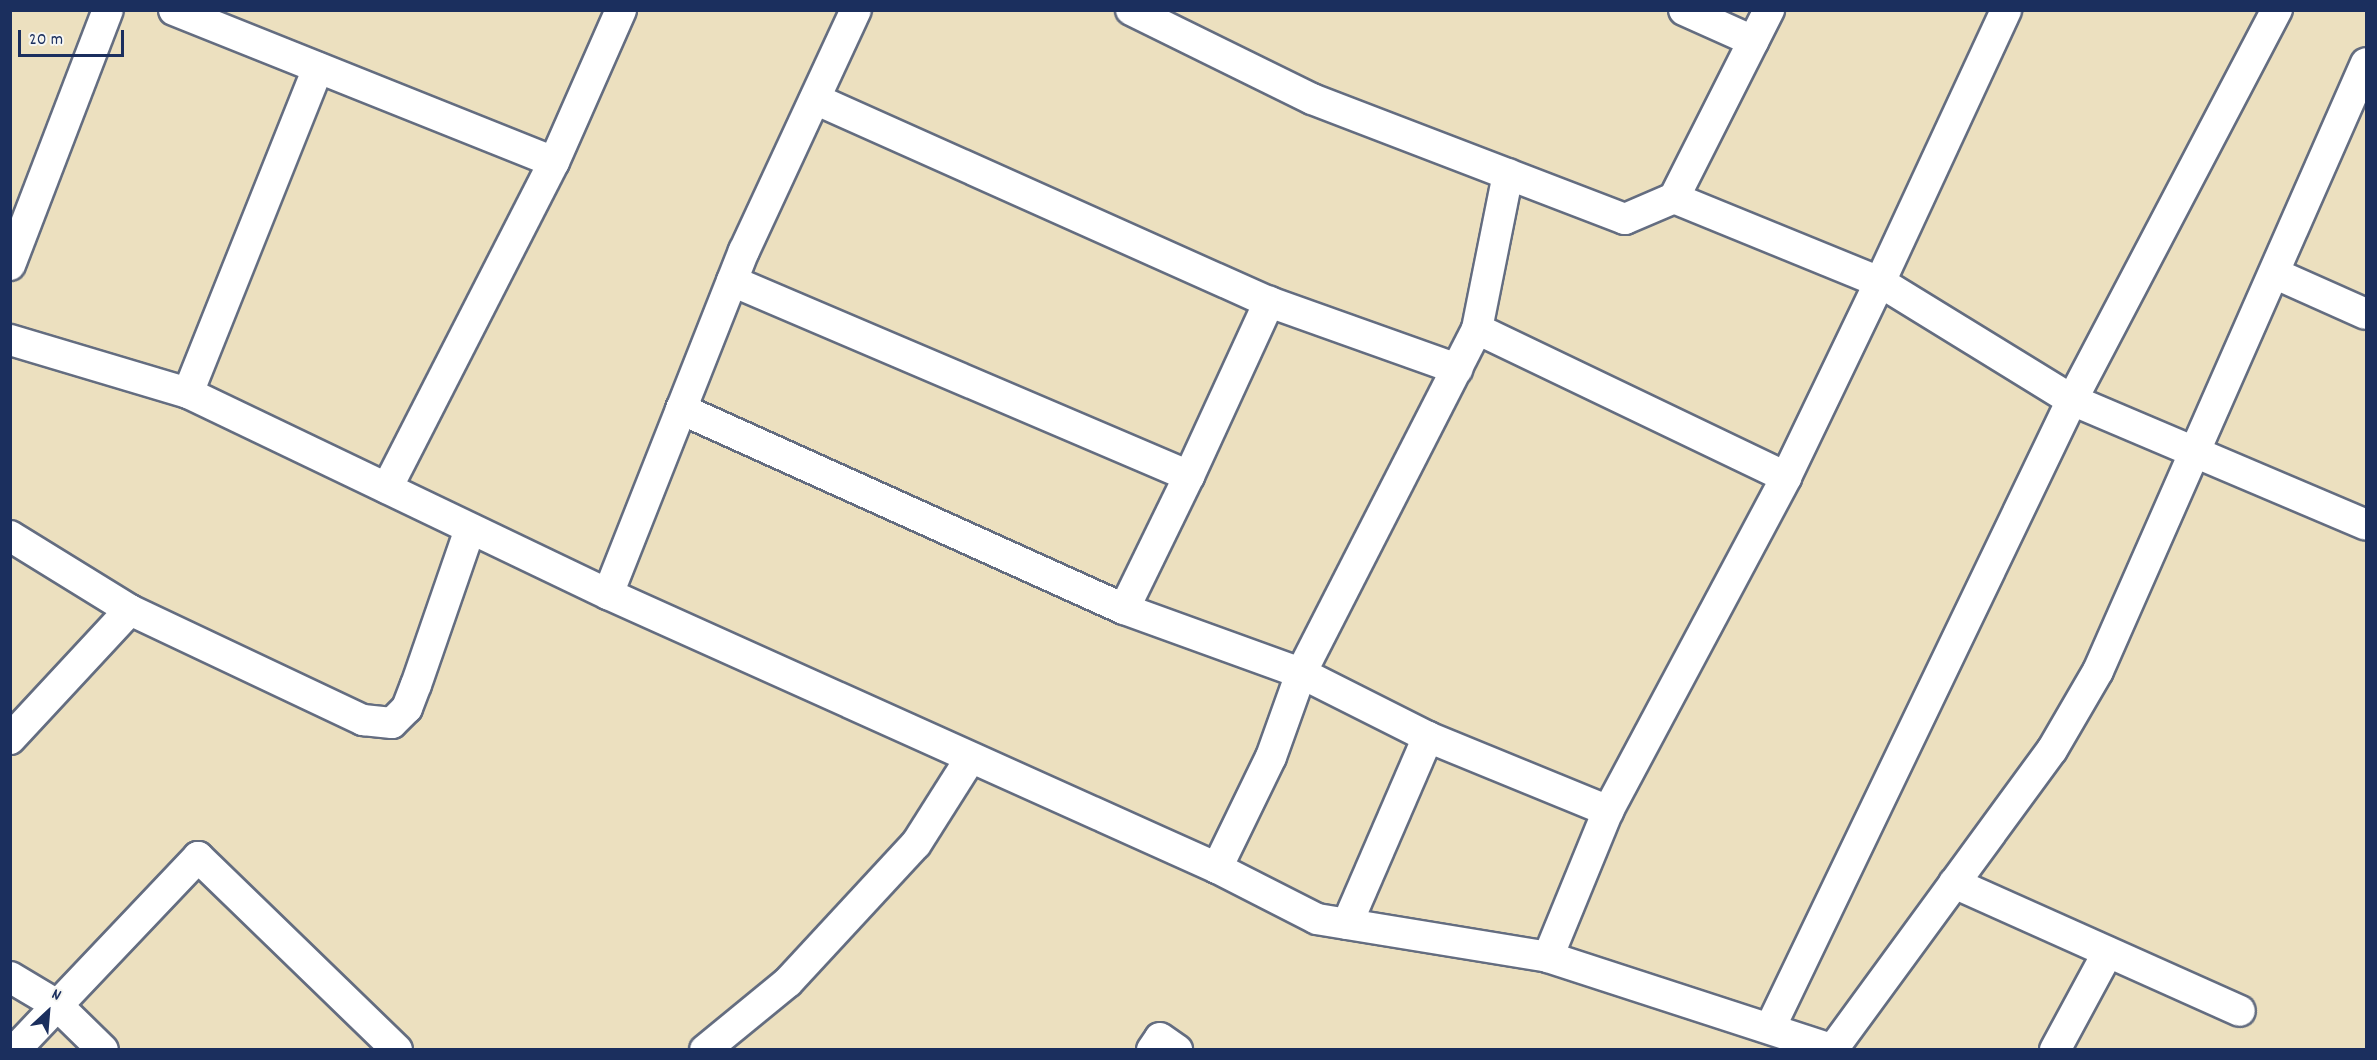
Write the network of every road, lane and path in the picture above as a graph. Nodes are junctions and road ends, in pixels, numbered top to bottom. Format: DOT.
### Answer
graph roads {
  1 [pos="108,10"];
  2 [pos="174,10"];
  3 [pos="621,10"];
  4 [pos="856,10"];
  5 [pos="1131,10"];
  6 [pos="1684,10"];
  7 [pos="1768,10"];
  8 [pos="2006,10"];
  9 [pos="2277,10"];
  10 [pos="1753,41"];
  11 [pos="2367,63"];
  12 [pos="318,68"];
  13 [pos="815,99"];
  14 [pos="554,162"];
  15 [pos="1508,174"];
  16 [pos="1674,198"];
  17 [pos="10,265"];
  18 [pos="2276,274"];
  19 [pos="732,281"];
  20 [pos="1880,282"];
  21 [pos="1269,302"];
  22 [pos="2367,314"];
  23 [pos="1478,329"];
  24 [pos="10,340"];
  25 [pos="1457,369"];
  26 [pos="188,393"];
  27 [pos="2072,400"];
  28 [pos="681,410"];
  29 [pos="2199,454"];
  30 [pos="1188,476"];
  31 [pos="1786,477"];
  32 [pos="387,488"];
  33 [pos="2367,525"];
  34 [pos="470,529"];
  35 [pos="10,536"];
  36 [pos="608,594"];
  37 [pos="1124,609"];
  38 [pos="130,610"];
  39 [pos="1301,673"];
  40 [pos="1428,737"];
  41 [pos="10,739"];
  42 [pos="970,759"];
  43 [pos="1608,811"];
  44 [pos="1217,868"];
  45 [pos="1954,883"];
  46 [pos="1347,924"];
  47 [pos="2108,952"];
  48 [pos="1548,957"];
  49 [pos="10,977"];
  50 [pos="57,1005"];
  51 [pos="2240,1011"];
  52 [pos="1770,1028"];
  53 [pos="1834,1049"];
  54 [pos="15,1050"];
  55 [pos="103,1050"];
  56 [pos="397,1050"];
  57 [pos="705,1050"];
  58 [pos="1152,1050"];
  59 [pos="1177,1050"];
  60 [pos="2055,1050"];
  1 -- 17 [label="street"];
  2 -- 12 [label="street"];
  3 -- 14 [label="street"];
  4 -- 13 [label="street"];
  5 -- 15 [label="street"];
  6 -- 10 [label="street"];
  7 -- 10 [label="street"];
  8 -- 20 [label="street"];
  9 -- 27 [label="street"];
  10 -- 16 [label="street"];
  11 -- 18 [label="street"];
  12 -- 14 [label="street"];
  12 -- 26 [label="street"];
  13 -- 19 [label="street"];
  13 -- 21 [label="street"];
  14 -- 32 [label="street"];
  15 -- 16 [label="street"];
  15 -- 23 [label="street"];
  16 -- 20 [label="street"];
  18 -- 22 [label="street"];
  18 -- 29 [label="street"];
  19 -- 28 [label="street"];
  19 -- 30 [label="street"];
  20 -- 27 [label="street"];
  20 -- 31 [label="street"];
  21 -- 25 [label="street"];
  21 -- 30 [label="street"];
  23 -- 25 [label="street"];
  23 -- 31 [label="street"];
  24 -- 26 [label="street"];
  25 -- 39 [label="street"];
  26 -- 32 [label="street"];
  27 -- 29 [label="street"];
  27 -- 52 [label="street"];
  28 -- 36 [label="street"];
  28 -- 37 [label="street"];
  29 -- 33 [label="street"];
  29 -- 45 [label="street"];
  30 -- 37 [label="street"];
  31 -- 43 [label="street"];
  32 -- 34 [label="street"];
  34 -- 36 [label="street"];
  34 -- 38 [label="street"];
  35 -- 38 [label="street"];
  36 -- 42 [label="street"];
  37 -- 39 [label="street"];
  38 -- 41 [label="street"];
  39 -- 40 [label="street"];
  39 -- 44 [label="street"];
  40 -- 43 [label="street"];
  40 -- 46 [label="street"];
  42 -- 44 [label="street"];
  42 -- 57 [label="street"];
  43 -- 48 [label="street"];
  44 -- 46 [label="street"];
  45 -- 47 [label="street"];
  45 -- 53 [label="street"];
  46 -- 48 [label="street"];
  47 -- 51 [label="street"];
  47 -- 60 [label="street"];
  48 -- 52 [label="street"];
  49 -- 50 [label="street"];
  50 -- 54 [label="street"];
  50 -- 55 [label="street"];
  50 -- 56 [label="street"];
  52 -- 53 [label="street"];
  58 -- 59 [label="street"];
}
